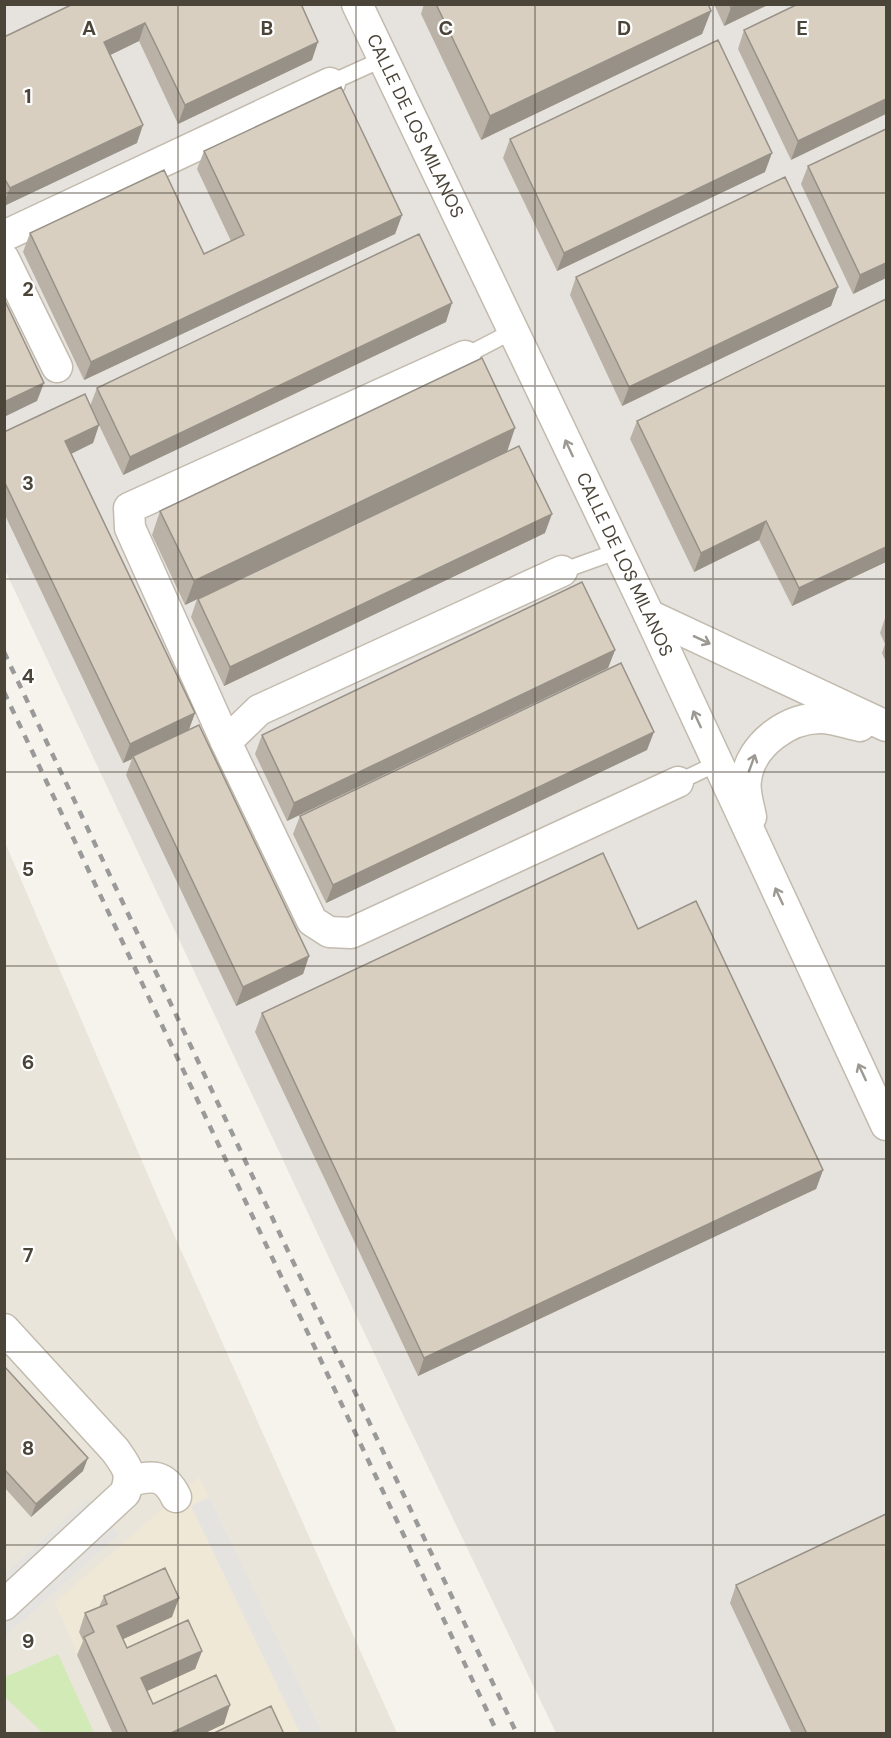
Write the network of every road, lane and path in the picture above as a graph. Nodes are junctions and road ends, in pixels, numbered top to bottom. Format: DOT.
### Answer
graph roads {
  1 [pos="357,4"];
  2 [pos="383,59"];
  3 [pos="330,84"];
  4 [pos="4,236"];
  5 [pos="4,259"];
  6 [pos="513,331"];
  7 [pos="465,356"];
  8 [pos="57,367"];
  9 [pos="618,551"];
  10 [pos="562,571"];
  11 [pos="649,615"];
  12 [pos="886,726"];
  13 [pos="886,732"];
  14 [pos="226,742"];
  15 [pos="718,763"];
  16 [pos="678,782"];
  17 [pos="754,840"];
  18 [pos="886,1125"];
  19 [pos="4,1329"];
  20 [pos="130,1481"];
  21 [pos="176,1497"];
  22 [pos="4,1605"];
  1 -- 2 [label="street, CALLE DE LOS MILANOS"];
  2 -- 3 [label="lane"];
  2 -- 6 [label="street, CALLE DE LOS MILANOS"];
  3 -- 4 [label="street"];
  5 -- 8 [label="street"];
  6 -- 7 [label="lane"];
  9 -- 6 [label="street, CALLE DE LOS MILANOS, one-way"];
  7 -- 14 [label="street"];
  9 -- 10 [label="lane"];
  9 -- 11 [label="street, CALLE DE LOS MILANOS"];
  10 -- 14 [label="street"];
  11 -- 12 [label="street, one-way"];
  15 -- 11 [label="street, CALLE DE LOS MILANOS, one-way"];
  17 -- 13 [label="street, one-way"];
  14 -- 16 [label="street"];
  15 -- 16 [label="lane"];
  15 -- 17 [label="street, CALLE DE LOS MILANOS"];
  18 -- 17 [label="street, CALLE DE LOS MILANOS, one-way"];
  19 -- 20 [label="street"];
  20 -- 21 [label="street"];
  20 -- 22 [label="street"];
}
